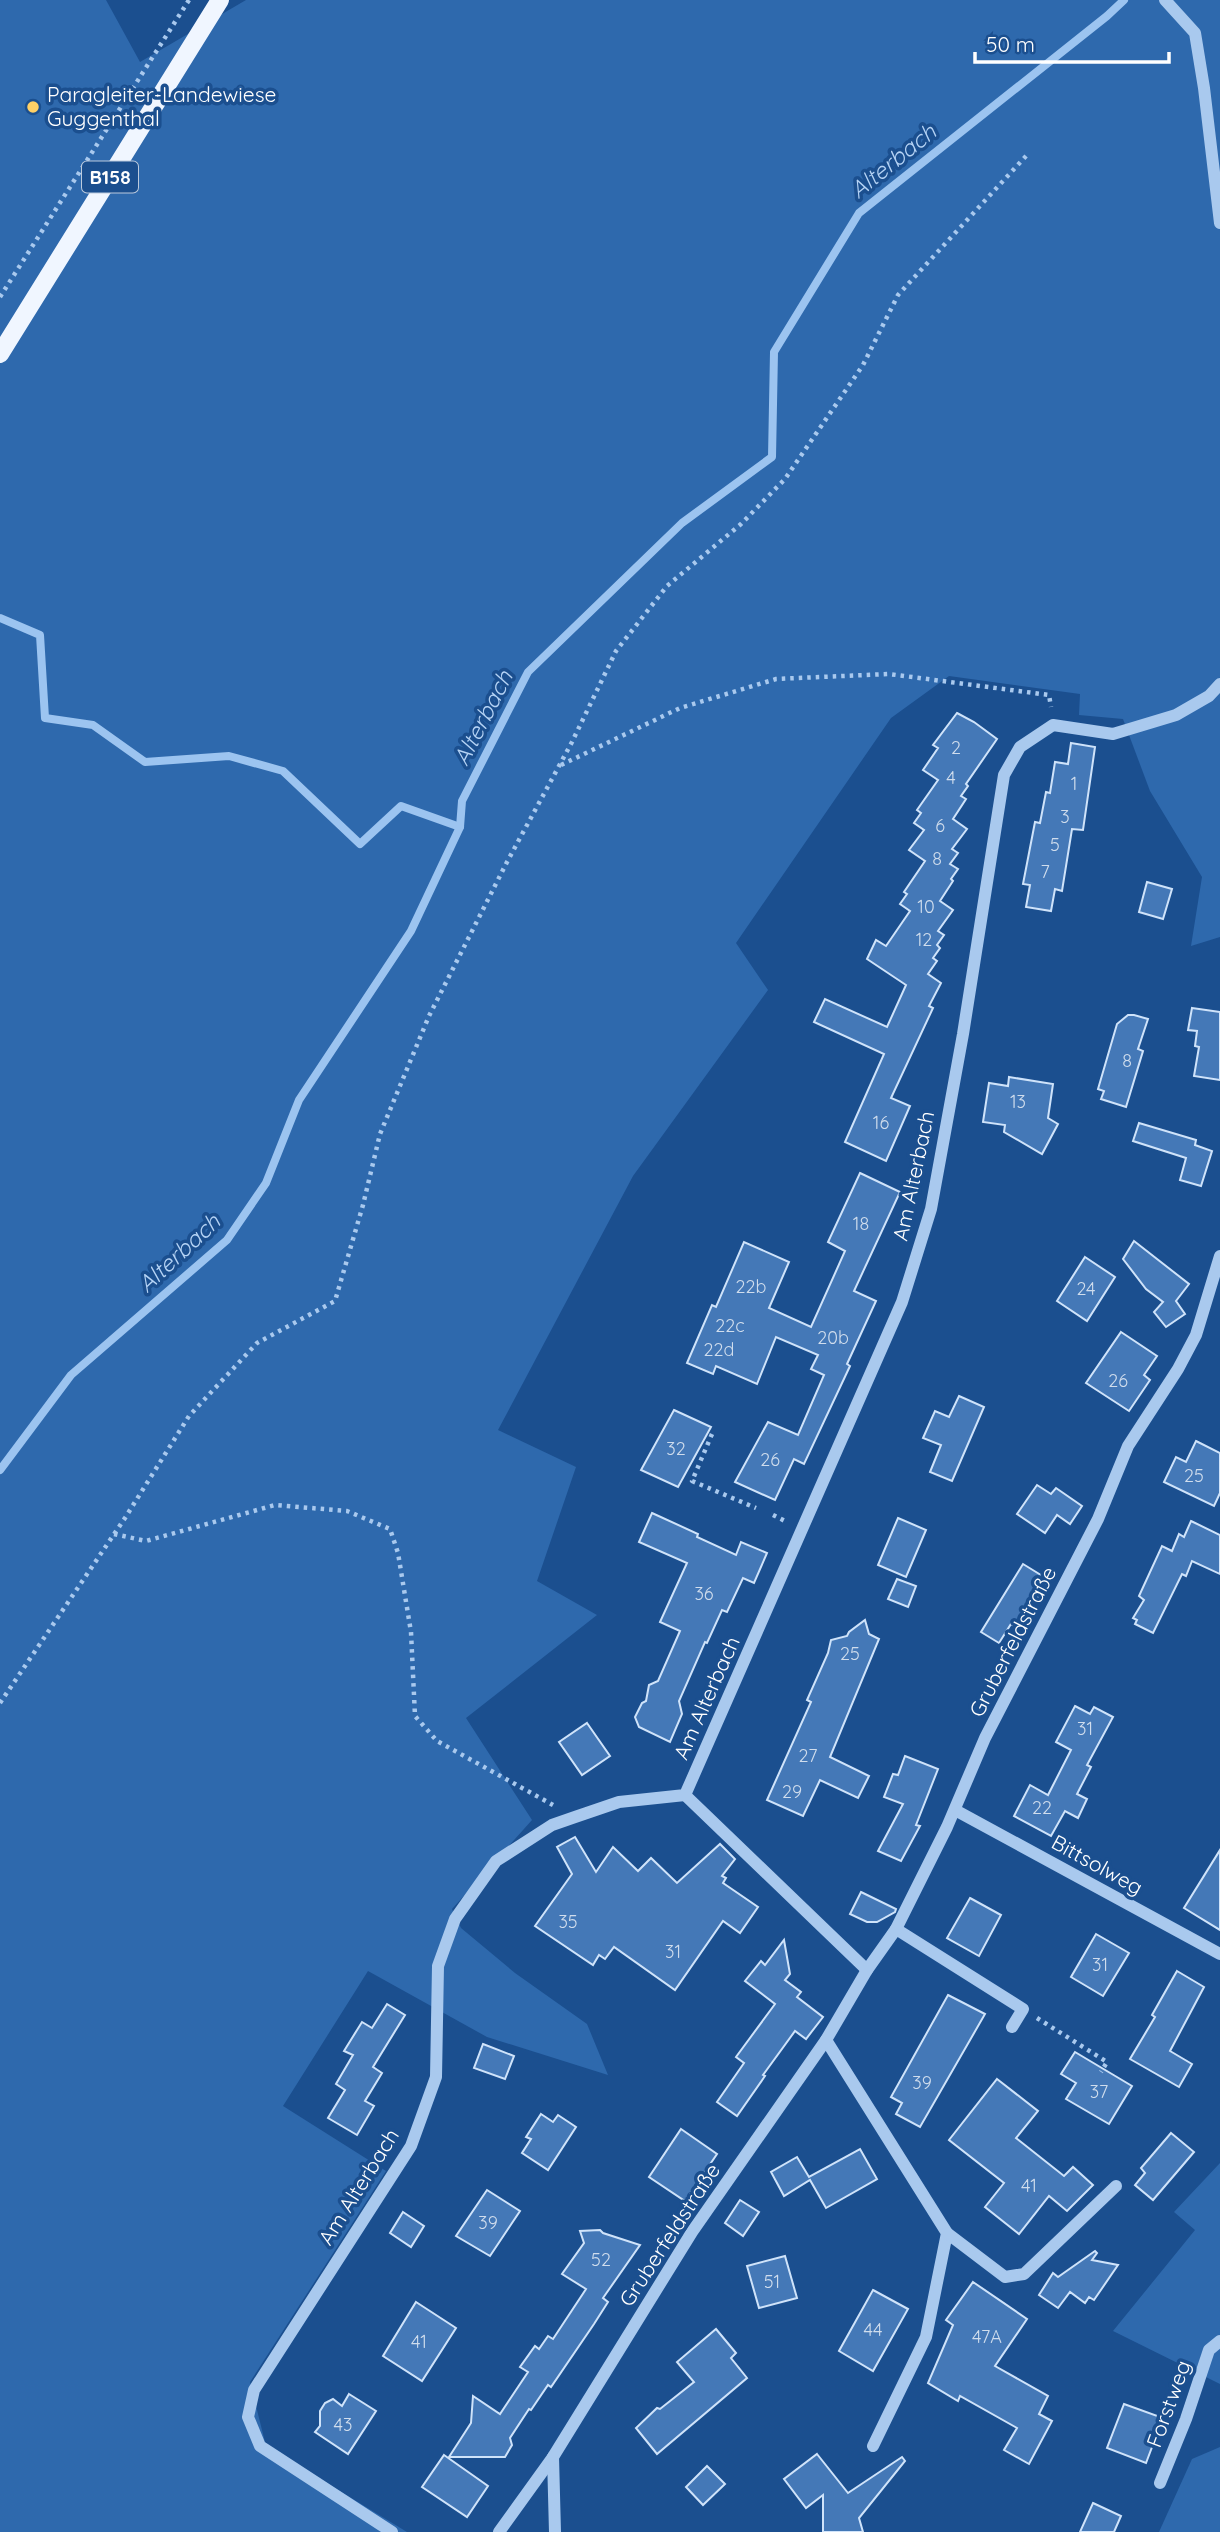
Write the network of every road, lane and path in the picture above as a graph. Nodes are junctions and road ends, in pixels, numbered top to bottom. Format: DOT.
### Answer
graph roads {
  1 [pos="189,0"];
  2 [pos="220,0"];
  3 [pos="1166,0"];
  4 [pos="1027,155"];
  5 [pos="1220,223"];
  6 [pos="0,297"];
  7 [pos="0,354"];
  8 [pos="1220,684"];
  9 [pos="1053,725"];
  10 [pos="559,766"];
  11 [pos="1220,1255"];
  12 [pos="712,1434"];
  13 [pos="756,1508"];
  14 [pos="114,1534"];
  15 [pos="0,1703"];
  16 [pos="685,1795"];
  17 [pos="955,1810"];
  18 [pos="575,1817"];
  19 [pos="896,1929"];
  20 [pos="1220,1954"];
  21 [pos="867,1970"];
  22 [pos="1023,2009"];
  23 [pos="1012,2027"];
  24 [pos="827,2040"];
  25 [pos="1101,2072"];
  26 [pos="1116,2186"];
  27 [pos="947,2234"];
  28 [pos="1220,2341"];
  29 [pos="873,2446"];
  30 [pos="553,2456"];
  31 [pos="1160,2483"];
  32 [pos="392,2532"];
  33 [pos="499,2532"];
  34 [pos="555,2532"];
  1 -- 6 [label="path"];
  2 -- 7 [label="main road, B158"];
  3 -- 5 [label="street"];
  4 -- 10 [label="path"];
  8 -- 9 [label="street"];
  9 -- 10 [label="path"];
  9 -- 16 [label="street, Am Alterbach"];
  10 -- 14 [label="path"];
  11 -- 17 [label="street, Gruberfeldstraße"];
  12 -- 13 [label="path"];
  14 -- 15 [label="path"];
  14 -- 18 [label="path"];
  16 -- 18 [label="street, Am Alterbach"];
  16 -- 21 [label="street"];
  17 -- 19 [label="street, Gruberfeldstraße"];
  17 -- 20 [label="street, Bittsolweg"];
  18 -- 32 [label="street, Am Alterbach"];
  19 -- 21 [label="street, Gruberfeldstraße"];
  19 -- 22 [label="street"];
  21 -- 24 [label="street, Gruberfeldstraße"];
  22 -- 23 [label="street"];
  22 -- 25 [label="path"];
  24 -- 27 [label="street"];
  24 -- 30 [label="street, Gruberfeldstraße"];
  26 -- 27 [label="street"];
  27 -- 29 [label="street"];
  28 -- 31 [label="street, Forstweg"];
  30 -- 33 [label="street"];
  30 -- 34 [label="street"];
}
